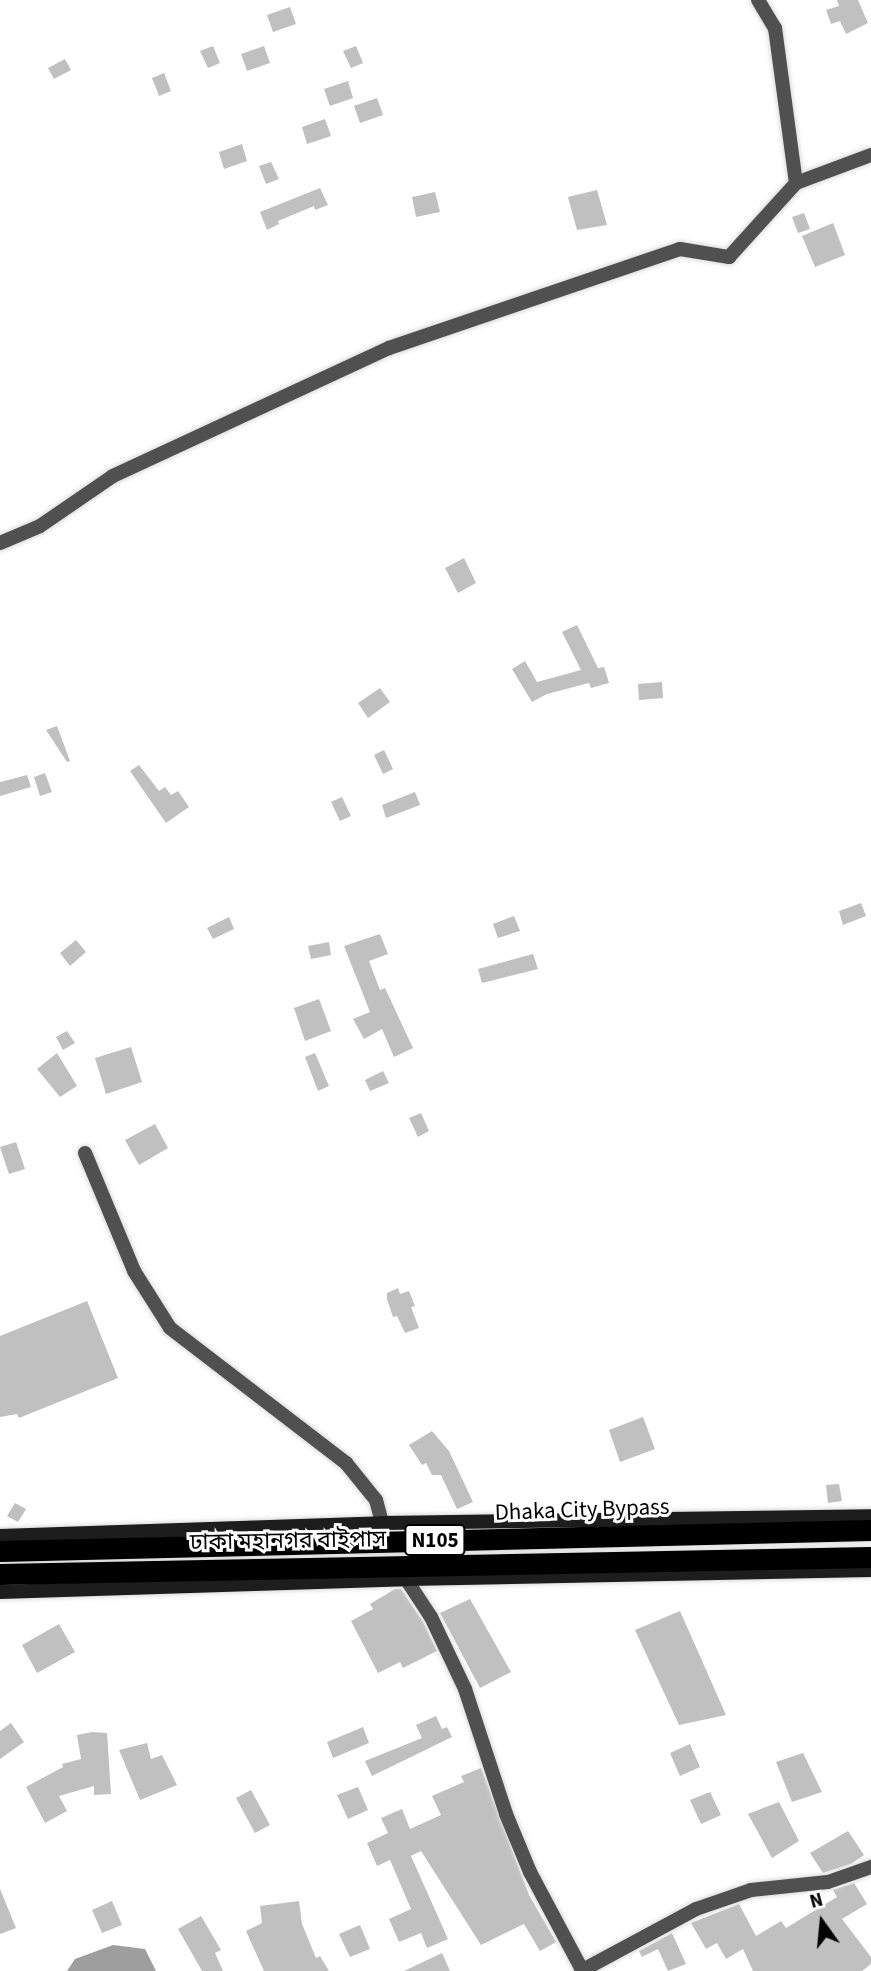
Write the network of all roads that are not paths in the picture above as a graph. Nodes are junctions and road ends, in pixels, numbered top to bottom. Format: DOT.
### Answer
graph roads {
  1 [pos="758,0"];
  2 [pos="871,155"];
  3 [pos="796,183"];
  4 [pos="0,543"];
  5 [pos="85,1153"];
  6 [pos="871,1516"];
  7 [pos="382,1523"];
  8 [pos="871,1530"];
  9 [pos="0,1536"];
  10 [pos="0,1551"];
  11 [pos="871,1557"];
  12 [pos="871,1570"];
  13 [pos="0,1574"];
  14 [pos="405,1579"];
  15 [pos="0,1592"];
  16 [pos="871,1867"];
  17 [pos="581,1971"];
  1 -- 3 [label="street"];
  2 -- 3 [label="street"];
  3 -- 4 [label="street"];
  5 -- 7 [label="street"];
  6 -- 7 [label="main road"];
  7 -- 9 [label="main road"];
  8 -- 10 [label="highway, Dhaka City Bypass / N105"];
  11 -- 13 [label="highway, ঢাকা মহানগর বাইপাস / N105"];
  12 -- 14 [label="main road"];
  14 -- 15 [label="main road"];
  14 -- 17 [label="street"];
  16 -- 17 [label="street"];
}
